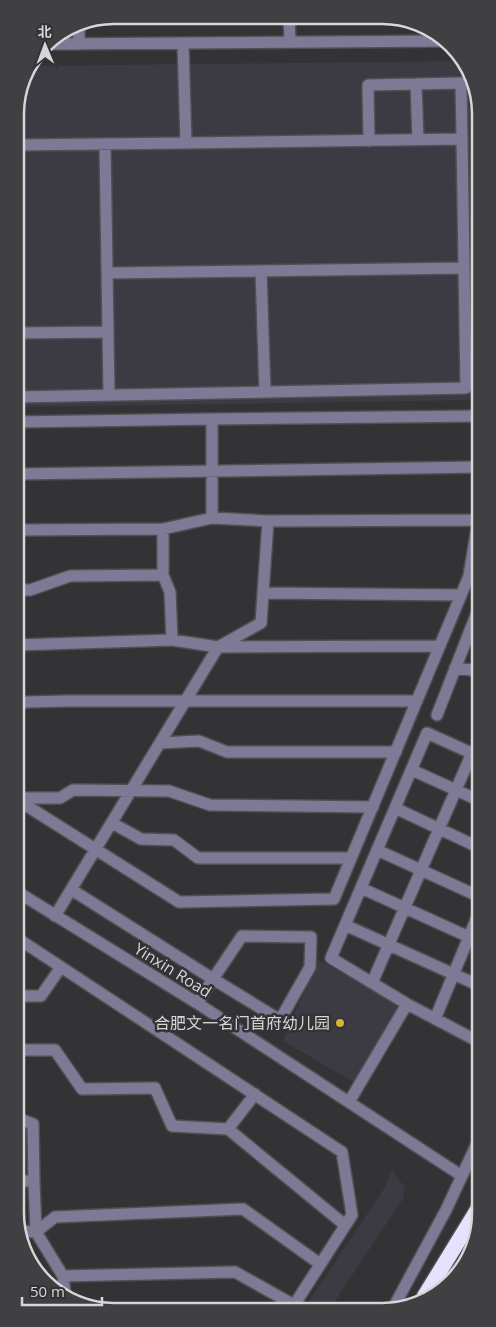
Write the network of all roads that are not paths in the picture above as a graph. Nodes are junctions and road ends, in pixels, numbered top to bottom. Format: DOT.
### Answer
graph roads {
  1 [pos="289,24"];
  2 [pos="79,31"];
  3 [pos="435,41"];
  4 [pos="290,42"];
  5 [pos="183,43"];
  6 [pos="57,44"];
  7 [pos="80,44"];
  8 [pos="416,84"];
  9 [pos="462,139"];
  10 [pos="418,140"];
  11 [pos="369,141"];
  12 [pos="186,143"];
  13 [pos="105,144"];
  14 [pos="24,145"];
  15 [pos="464,268"];
  16 [pos="261,271"];
  17 [pos="107,273"];
  18 [pos="108,332"];
  19 [pos="24,333"];
  20 [pos="265,392"];
  21 [pos="109,395"];
  22 [pos="24,396"];
  23 [pos="472,416"];
  24 [pos="212,419"];
  25 [pos="24,422"];
  26 [pos="472,467"];
  27 [pos="212,470"];
  28 [pos="24,474"];
  29 [pos="472,515"];
  30 [pos="212,518"];
  31 [pos="268,521"];
  32 [pos="163,529"];
  33 [pos="24,530"];
  34 [pos="472,558"];
  35 [pos="163,575"];
  36 [pos="24,590"];
  37 [pos="263,593"];
  38 [pos="461,595"];
  39 [pos="472,626"];
  40 [pos="172,640"];
  41 [pos="24,645"];
  42 [pos="440,646"];
  43 [pos="218,647"];
  44 [pos="456,668"];
  45 [pos="472,670"];
  46 [pos="186,700"];
  47 [pos="417,701"];
  48 [pos="24,703"];
  49 [pos="437,715"];
  50 [pos="160,743"];
  51 [pos="396,752"];
  52 [pos="472,753"];
  53 [pos="472,762"];
  54 [pos="412,770"];
  55 [pos="132,790"];
  56 [pos="456,790"];
  57 [pos="472,797"];
  58 [pos="24,799"];
  59 [pos="24,804"];
  60 [pos="373,807"];
  61 [pos="395,808"];
  62 [pos="112,823"];
  63 [pos="439,829"];
  64 [pos="472,844"];
  65 [pos="96,850"];
  66 [pos="378,850"];
  67 [pos="351,858"];
  68 [pos="421,870"];
  69 [pos="361,888"];
  70 [pos="72,890"];
  71 [pos="472,893"];
  72 [pos="24,896"];
  73 [pos="405,908"];
  74 [pos="55,916"];
  75 [pos="345,925"];
  76 [pos="472,930"];
  77 [pos="469,937"];
  78 [pos="472,938"];
  79 [pos="24,943"];
  80 [pos="389,944"];
  81 [pos="61,967"];
  82 [pos="454,974"];
  83 [pos="213,979"];
  84 [pos="472,982"];
  85 [pos="372,983"];
  86 [pos="24,996"];
  87 [pos="197,1003"];
  88 [pos="407,1004"];
  89 [pos="435,1019"];
  90 [pos="472,1039"];
  91 [pos="24,1050"];
  92 [pos="255,1094"];
  93 [pos="349,1102"];
  94 [pos="24,1121"];
  95 [pos="228,1129"];
  96 [pos="472,1154"];
  97 [pos="462,1176"];
  98 [pos="24,1181"];
  99 [pos="34,1181"];
  100 [pos="472,1219"];
  101 [pos="345,1225"];
  102 [pos="25,1231"];
  103 [pos="36,1232"];
  104 [pos="320,1264"];
  105 [pos="63,1276"];
  106 [pos="64,1288"];
  107 [pos="428,1290"];
  108 [pos="396,1302"];
  109 [pos="284,1303"];
  110 [pos="295,1303"];
  1 -- 4 [label="street"];
  2 -- 7 [label="street"];
  3 -- 4 [label="street"];
  4 -- 5 [label="street"];
  5 -- 7 [label="street"];
  5 -- 12 [label="street"];
  6 -- 7 [label="street"];
  8 -- 9 [label="street"];
  8 -- 10 [label="street"];
  8 -- 11 [label="street"];
  9 -- 10 [label="street"];
  9 -- 15 [label="street"];
  10 -- 11 [label="street"];
  11 -- 12 [label="street"];
  12 -- 13 [label="street"];
  13 -- 14 [label="street"];
  13 -- 17 [label="street"];
  15 -- 16 [label="street"];
  15 -- 20 [label="street"];
  16 -- 17 [label="street"];
  16 -- 20 [label="street"];
  17 -- 18 [label="street"];
  18 -- 19 [label="street"];
  18 -- 21 [label="street"];
  20 -- 21 [label="street"];
  21 -- 22 [label="street"];
  23 -- 24 [label="street"];
  24 -- 25 [label="street"];
  24 -- 27 [label="street"];
  26 -- 27 [label="street"];
  27 -- 28 [label="street"];
  27 -- 30 [label="street"];
  29 -- 31 [label="street"];
  30 -- 31 [label="street"];
  30 -- 32 [label="street"];
  31 -- 37 [label="street"];
  32 -- 33 [label="street"];
  32 -- 35 [label="street"];
  34 -- 38 [label="street"];
  35 -- 36 [label="street"];
  35 -- 40 [label="street"];
  37 -- 38 [label="street"];
  37 -- 43 [label="street"];
  38 -- 42 [label="street"];
  39 -- 44 [label="street"];
  40 -- 41 [label="street"];
  40 -- 43 [label="street"];
  42 -- 43 [label="street"];
  42 -- 47 [label="street"];
  43 -- 46 [label="street"];
  44 -- 45 [label="street"];
  44 -- 49 [label="street"];
  46 -- 47 [label="street"];
  46 -- 48 [label="street"];
  46 -- 50 [label="street"];
  47 -- 51 [label="street"];
  50 -- 51 [label="street"];
  50 -- 55 [label="street"];
  51 -- 60 [label="street"];
  52 -- 54 [label="street"];
  53 -- 56 [label="street"];
  54 -- 56 [label="street"];
  54 -- 61 [label="street"];
  55 -- 58 [label="street"];
  55 -- 60 [label="street"];
  55 -- 62 [label="street"];
  56 -- 57 [label="street"];
  56 -- 63 [label="street"];
  59 -- 65 [label="street"];
  60 -- 67 [label="street"];
  61 -- 63 [label="street"];
  61 -- 66 [label="street"];
  62 -- 65 [label="street"];
  62 -- 67 [label="street"];
  63 -- 64 [label="street"];
  63 -- 68 [label="street"];
  65 -- 67 [label="street"];
  65 -- 70 [label="street"];
  66 -- 68 [label="street"];
  66 -- 69 [label="street"];
  68 -- 71 [label="street"];
  68 -- 73 [label="street"];
  69 -- 73 [label="street"];
  69 -- 75 [label="street"];
  70 -- 74 [label="street"];
  70 -- 83 [label="street"];
  72 -- 74 [label="street, Yinxin Road"];
  73 -- 77 [label="street"];
  73 -- 80 [label="street"];
  74 -- 87 [label="street, Yinxin Road"];
  75 -- 80 [label="street"];
  75 -- 85 [label="street"];
  76 -- 77 [label="street"];
  77 -- 78 [label="street"];
  77 -- 82 [label="street"];
  79 -- 81 [label="street"];
  80 -- 82 [label="street"];
  80 -- 85 [label="street"];
  81 -- 86 [label="street"];
  81 -- 92 [label="street"];
  82 -- 84 [label="street"];
  82 -- 89 [label="street"];
  83 -- 83 [label="street"];
  83 -- 87 [label="street"];
  85 -- 88 [label="street"];
  87 -- 93 [label="street, Yinxin Road"];
  88 -- 89 [label="street"];
  88 -- 93 [label="street"];
  89 -- 90 [label="street"];
  91 -- 95 [label="street"];
  92 -- 95 [label="street"];
  92 -- 101 [label="street"];
  93 -- 97 [label="street, Yinxin Road"];
  94 -- 99 [label="street"];
  95 -- 101 [label="street"];
  96 -- 97 [label="street"];
  97 -- 108 [label="street"];
  98 -- 99 [label="street"];
  99 -- 103 [label="street"];
  100 -- 107 [label="highway"];
  101 -- 104 [label="street"];
  102 -- 103 [label="street"];
  103 -- 104 [label="street"];
  103 -- 105 [label="street"];
  104 -- 110 [label="street"];
  105 -- 106 [label="street"];
  105 -- 109 [label="street"];
}
